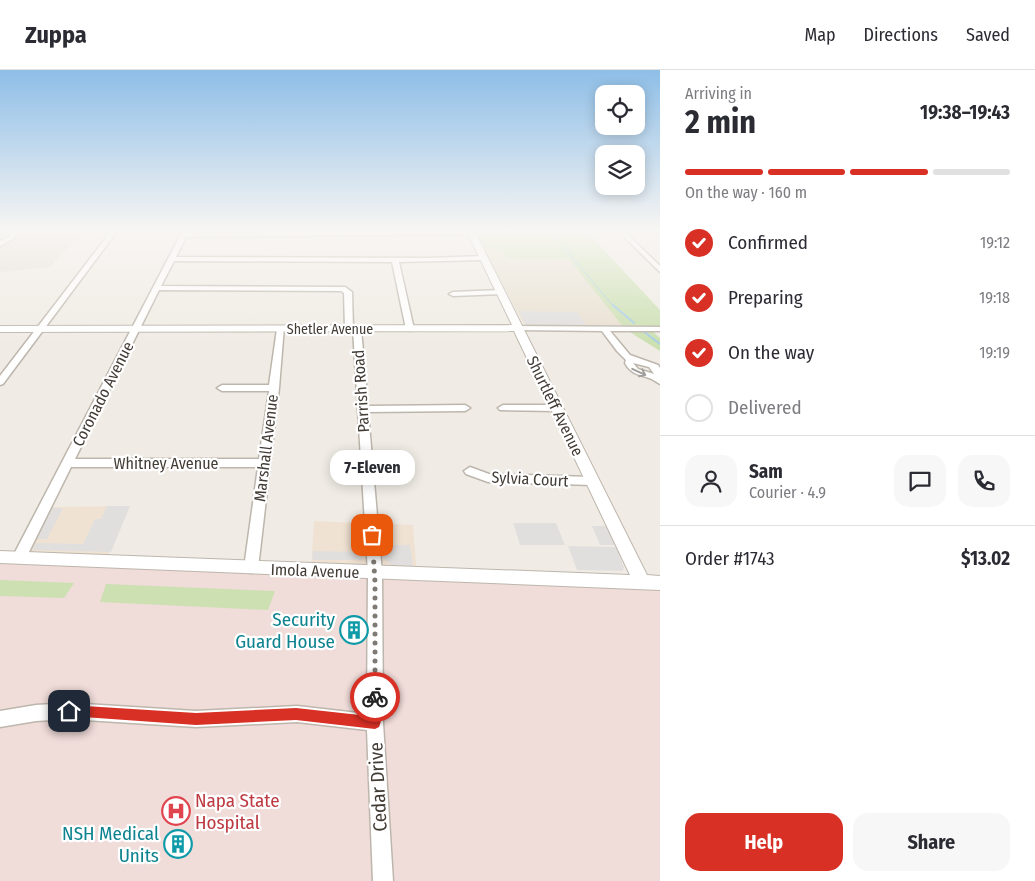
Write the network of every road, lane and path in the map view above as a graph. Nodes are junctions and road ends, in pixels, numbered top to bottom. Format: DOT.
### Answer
graph roads {
  1 [pos="87,268"];
  2 [pos="167,268"];
  3 [pos="397,268"];
  4 [pos="489,268"];
  5 [pos="157,288"];
  6 [pos="500,292"];
  7 [pos="453,294"];
  8 [pos="42,328"];
  9 [pos="136,328"];
  10 [pos="518,328"];
  11 [pos="0,329"];
  12 [pos="281,329"];
  13 [pos="353,329"];
  14 [pos="410,329"];
  15 [pos="605,329"];
  16 [pos="660,329"];
  17 [pos="658,379"];
  18 [pos="0,382"];
  19 [pos="222,388"];
  20 [pos="274,388"];
  21 [pos="465,408"];
  22 [pos="503,408"];
  23 [pos="556,408"];
  24 [pos="362,409"];
  25 [pos="67,463"];
  26 [pos="264,463"];
  27 [pos="470,470"];
  28 [pos="592,481"];
  29 [pos="0,557"];
  30 [pos="19,558"];
  31 [pos="251,568"];
  32 [pos="375,573"];
  33 [pos="642,582"];
  34 [pos="660,583"];
  35 [pos="0,719"];
  36 [pos="375,723"];
  37 [pos="383,881"];
  1 -- 8 [label="street"];
  2 -- 5 [label="street, Coronado Avenue"];
  3 -- 14 [label="street"];
  4 -- 6 [label="street, Shurtleff Avenue"];
  5 -- 9 [label="street, Coronado Avenue"];
  5 -- 13 [label="street, Parrish Road"];
  6 -- 7 [label="street"];
  6 -- 10 [label="street, Shurtleff Avenue"];
  8 -- 9 [label="street, Shetler Avenue"];
  8 -- 11 [label="street, Shetler Avenue"];
  8 -- 18 [label="street"];
  9 -- 12 [label="street, Shetler Avenue"];
  9 -- 25 [label="street, Coronado Avenue"];
  10 -- 14 [label="street, Shetler Avenue"];
  10 -- 15 [label="street, Shetler Avenue"];
  10 -- 23 [label="street, Shurtleff Avenue"];
  12 -- 13 [label="street, Shetler Avenue"];
  12 -- 20 [label="street, Marshall Avenue"];
  13 -- 14 [label="street, Shetler Avenue"];
  13 -- 24 [label="street, Parrish Road"];
  15 -- 16 [label="street, Shetler Avenue"];
  15 -- 17 [label="street"];
  19 -- 20 [label="street"];
  20 -- 26 [label="street, Marshall Avenue"];
  21 -- 24 [label="street"];
  22 -- 23 [label="street"];
  23 -- 28 [label="street, Shurtleff Avenue"];
  24 -- 32 [label="street, Parrish Road"];
  25 -- 26 [label="street, Whitney Avenue"];
  25 -- 30 [label="street, Coronado Avenue"];
  26 -- 31 [label="street, Marshall Avenue"];
  27 -- 28 [label="street, Sylvia Court"];
  28 -- 33 [label="street, Shurtleff Avenue"];
  29 -- 30 [label="street, Imola Avenue"];
  30 -- 31 [label="street, Imola Avenue"];
  31 -- 32 [label="street, Imola Avenue"];
  32 -- 33 [label="street, Imola Avenue"];
  32 -- 36 [label="street, Cedar Drive"];
  33 -- 34 [label="street, Imola Avenue"];
  35 -- 36 [label="street"];
  36 -- 37 [label="street, Cedar Drive"];
}
